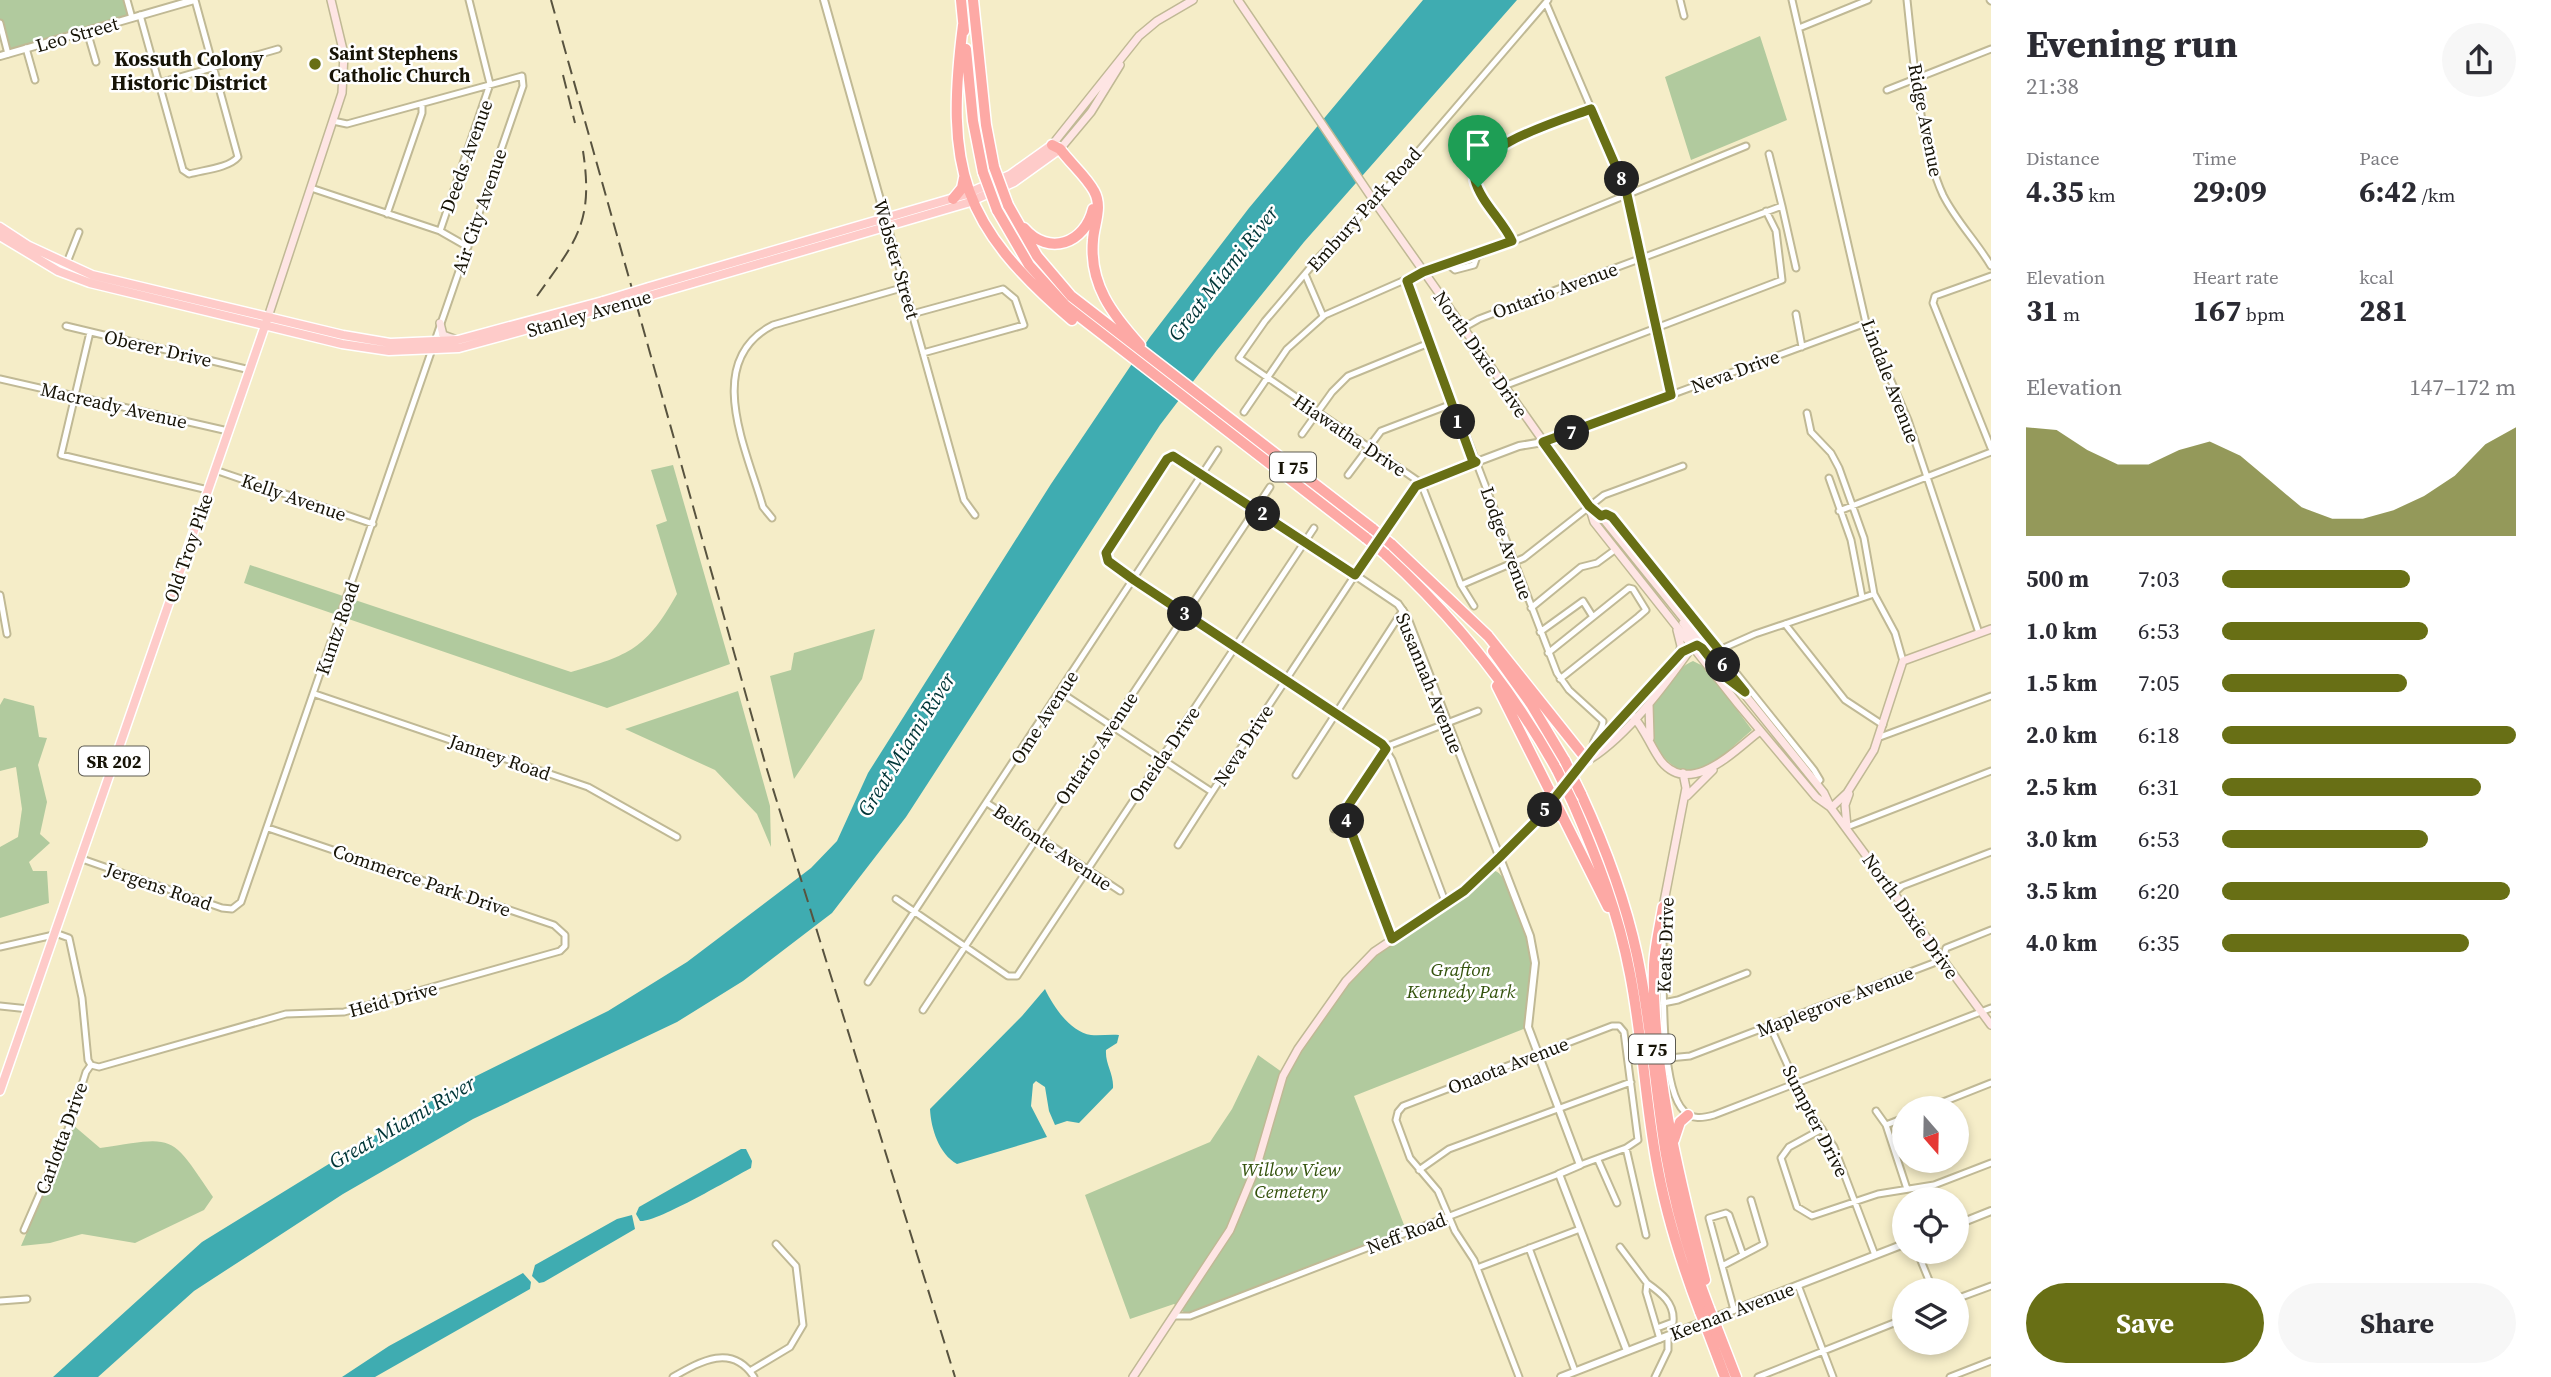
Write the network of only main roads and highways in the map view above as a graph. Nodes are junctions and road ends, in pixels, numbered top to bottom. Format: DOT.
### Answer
graph roads {
  1 [pos="331,0"];
  2 [pos="961,0"];
  3 [pos="973,0"];
  4 [pos="1193,0"];
  5 [pos="1238,0"];
  6 [pos="963,25"];
  7 [pos="1056,149"];
  8 [pos="965,178"];
  9 [pos="970,197"];
  10 [pos="953,198"];
  11 [pos="1013,215"];
  12 [pos="887,223"];
  13 [pos="0,226"];
  14 [pos="0,236"];
  15 [pos="604,304"];
  16 [pos="267,321"];
  17 [pos="440,323"];
  18 [pos="1116,339"];
  19 [pos="458,340"];
  20 [pos="433,346"];
  21 [pos="1208,410"];
  22 [pos="1589,506"];
  23 [pos="1388,549"];
  24 [pos="1665,593"];
  25 [pos="1445,595"];
  26 [pos="1673,620"];
  27 [pos="1991,629"];
  28 [pos="1693,646"];
  29 [pos="1678,656"];
  30 [pos="1706,663"];
  31 [pos="1678,668"];
  32 [pos="1493,672"];
  33 [pos="1658,679"];
  34 [pos="1745,692"];
  35 [pos="1728,693"];
  36 [pos="1651,700"];
  37 [pos="1763,710"];
  38 [pos="1630,719"];
  39 [pos="1760,731"];
  40 [pos="1601,742"];
  41 [pos="1651,742"];
  42 [pos="1587,760"];
  43 [pos="1717,765"];
  44 [pos="1683,773"];
  45 [pos="1801,778"];
  46 [pos="1817,783"];
  47 [pos="1851,788"];
  48 [pos="1554,800"];
  49 [pos="1684,800"];
  50 [pos="1832,808"];
  51 [pos="1562,817"];
  52 [pos="1538,819"];
  53 [pos="1847,827"];
  54 [pos="1663,907"];
  55 [pos="1616,919"];
  56 [pos="1991,1025"];
  57 [pos="4,1068"];
  58 [pos="0,1091"];
  59 [pos="1688,1115"];
  60 [pos="1673,1144"];
  61 [pos="1705,1310"];
  62 [pos="1712,1330"];
  63 [pos="1136,1376"];
  64 [pos="1725,1377"];
  65 [pos="1736,1377"];
  1 -- 16 [label="main road, Old Troy Pike / SR 202"];
  2 -- 6 [label="highway"];
  3 -- 11 [label="highway, bridge"];
  4 -- 7 [label="main road, Stanley Avenue"];
  5 -- 22 [label="main road, North Dixie Drive"];
  6 -- 8 [label="highway"];
  6 -- 18 [label="highway, bridge"];
  7 -- 9 [label="main road, Stanley Avenue"];
  7 -- 11 [label="highway"];
  7 -- 18 [label="highway"];
  8 -- 9 [label="highway"];
  8 -- 10 [label="highway"];
  9 -- 10 [label="main road, Stanley Avenue"];
  9 -- 12 [label="main road, Stanley Avenue"];
  9 -- 18 [label="highway"];
  10 -- 12 [label="main road, Stanley Avenue"];
  11 -- 18 [label="highway"];
  12 -- 15 [label="main road, Stanley Avenue, bridge"];
  13 -- 16 [label="main road, Stanley Avenue"];
  14 -- 16 [label="main road, Stanley Avenue"];
  15 -- 19 [label="main road, Stanley Avenue"];
  15 -- 20 [label="main road, Stanley Avenue"];
  16 -- 20 [label="main road, Stanley Avenue"];
  16 -- 57 [label="main road, Old Troy Pike / SR 202"];
  17 -- 19 [label="main road"];
  18 -- 21 [label="highway, I 75"];
  18 -- 21 [label="highway, I 75"];
  19 -- 20 [label="main road, Stanley Avenue"];
  21 -- 23 [label="highway, I 75, bridge"];
  22 -- 24 [label="main road, North Dixie Drive"];
  22 -- 26 [label="main road, North Dixie Drive"];
  23 -- 25 [label="highway, I 75"];
  23 -- 32 [label="highway, I 75"];
  24 -- 28 [label="main road"];
  24 -- 34 [label="main road, North Dixie Drive"];
  25 -- 42 [label="highway"];
  25 -- 61 [label="highway, I 75, bridge"];
  26 -- 28 [label="main road, North Dixie Drive"];
  26 -- 29 [label="main road"];
  27 -- 47 [label="main road"];
  28 -- 29 [label="main road"];
  28 -- 30 [label="main road, North Dixie Drive"];
  28 -- 31 [label="main road"];
  28 -- 34 [label="main road"];
  29 -- 33 [label="main road"];
  30 -- 31 [label="main road"];
  30 -- 35 [label="main road, North Dixie Drive"];
  31 -- 36 [label="main road"];
  32 -- 48 [label="highway"];
  32 -- 55 [label="highway, I 75, bridge"];
  33 -- 38 [label="main road"];
  33 -- 40 [label="main road"];
  34 -- 37 [label="main road, North Dixie Drive"];
  35 -- 37 [label="main road"];
  35 -- 39 [label="main road, North Dixie Drive"];
  36 -- 38 [label="main road"];
  36 -- 41 [label="main road"];
  37 -- 46 [label="main road, North Dixie Drive"];
  38 -- 40 [label="main road"];
  38 -- 41 [label="main road"];
  38 -- 42 [label="main road"];
  39 -- 43 [label="main road"];
  39 -- 45 [label="main road, North Dixie Drive"];
  40 -- 42 [label="main road"];
  41 -- 44 [label="main road"];
  42 -- 48 [label="main road"];
  43 -- 44 [label="main road"];
  43 -- 49 [label="main road"];
  44 -- 49 [label="main road, Keats Drive"];
  45 -- 46 [label="main road"];
  45 -- 50 [label="main road, North Dixie Drive"];
  46 -- 50 [label="main road, North Dixie Drive"];
  47 -- 50 [label="main road"];
  47 -- 53 [label="main road"];
  48 -- 51 [label="highway"];
  48 -- 52 [label="main road"];
  49 -- 54 [label="main road, Keats Drive"];
  50 -- 53 [label="main road, North Dixie Drive"];
  51 -- 52 [label="highway"];
  51 -- 55 [label="highway"];
  52 -- 63 [label="main road"];
  53 -- 56 [label="main road, North Dixie Drive"];
  54 -- 60 [label="highway"];
  55 -- 61 [label="highway, I 75"];
  57 -- 58 [label="main road, Old Troy Pike / SR 202"];
  59 -- 60 [label="highway"];
  60 -- 61 [label="highway"];
  61 -- 62 [label="highway, I 75, bridge"];
  62 -- 64 [label="highway, I 75"];
  62 -- 65 [label="highway, I 75"];
}
